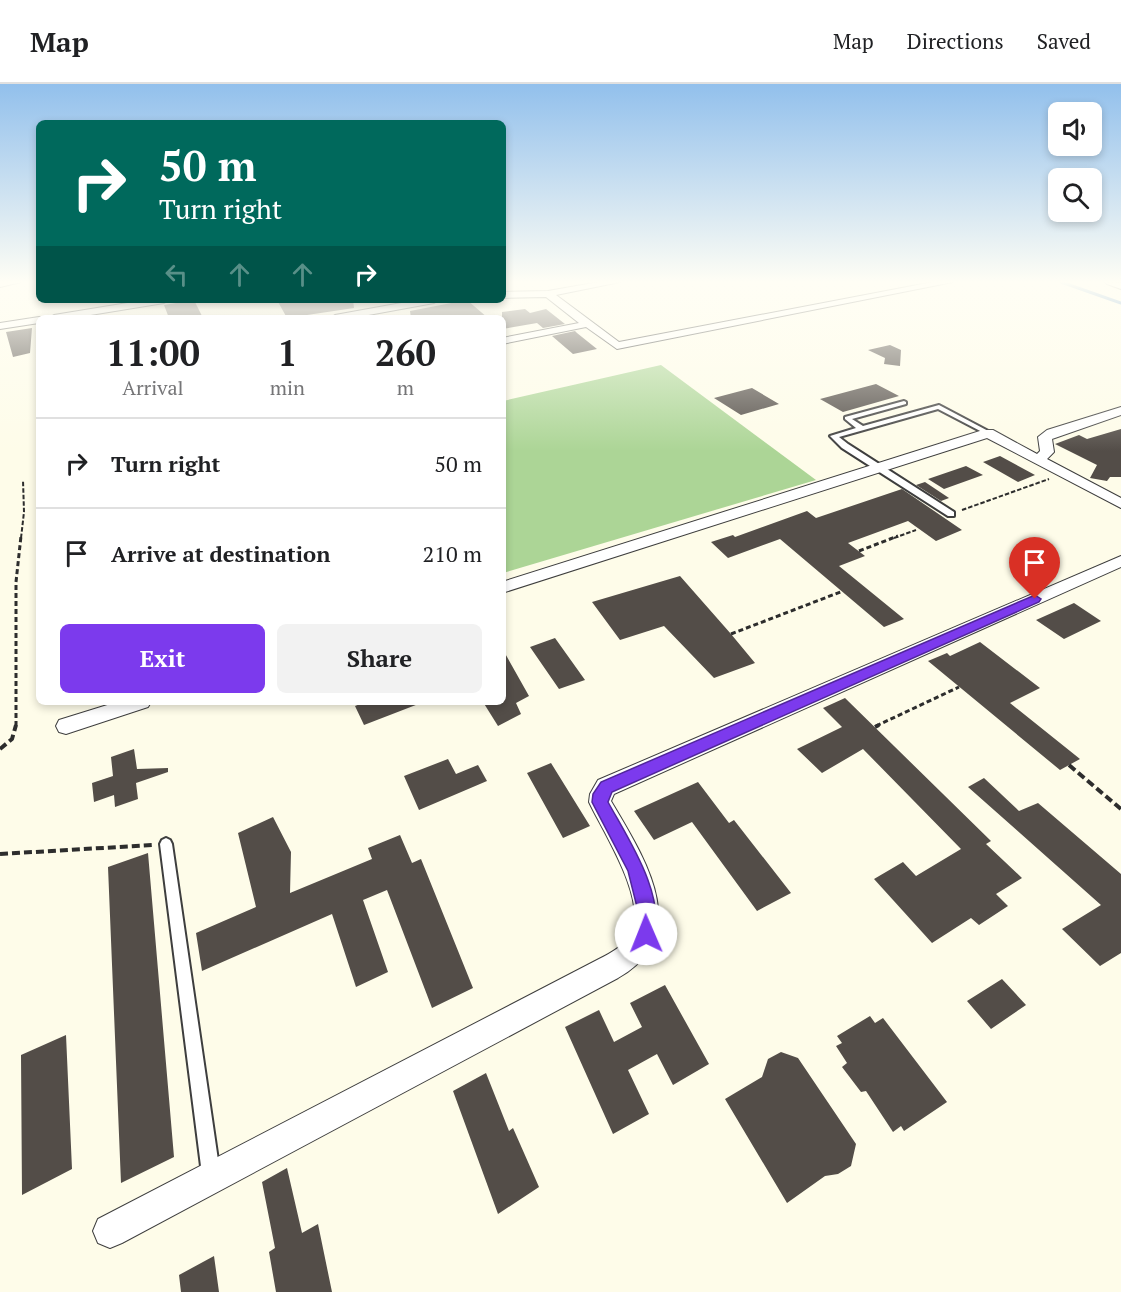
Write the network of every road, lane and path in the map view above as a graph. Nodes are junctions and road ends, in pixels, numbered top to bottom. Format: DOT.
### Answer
graph roads {
  1 [pos="607,338"];
  2 [pos="656,338"];
  3 [pos="904,403"];
  4 [pos="1121,411"];
  5 [pos="863,429"];
  6 [pos="988,433"];
  7 [pos="1038,460"];
  8 [pos="880,468"];
  9 [pos="1053,478"];
  10 [pos="23,480"];
  11 [pos="1121,504"];
  12 [pos="951,514"];
  13 [pos="916,530"];
  14 [pos="858,551"];
  15 [pos="1121,561"];
  16 [pos="506,587"];
  17 [pos="843,591"];
  18 [pos="730,634"];
  19 [pos="959,687"];
  20 [pos="132,705"];
  21 [pos="66,726"];
  22 [pos="875,727"];
  23 [pos="0,749"];
  24 [pos="1069,765"];
  25 [pos="1121,810"];
  26 [pos="166,844"];
  27 [pos="0,854"];
  28 [pos="212,1177"];
  29 [pos="110,1231"];
  1 -- 2 [label="street"];
  3 -- 5 [label="lane"];
  4 -- 7 [label="street"];
  5 -- 6 [label="lane"];
  5 -- 8 [label="lane"];
  6 -- 7 [label="street"];
  6 -- 8 [label="street"];
  7 -- 11 [label="street"];
  8 -- 12 [label="lane"];
  8 -- 16 [label="street"];
  9 -- 12 [label="path"];
  10 -- 23 [label="path"];
  13 -- 14 [label="path"];
  15 -- 28 [label="street"];
  17 -- 18 [label="path"];
  19 -- 22 [label="path"];
  20 -- 21 [label="street"];
  24 -- 25 [label="path"];
  26 -- 27 [label="path"];
  26 -- 28 [label="lane"];
  28 -- 29 [label="street"];
}
